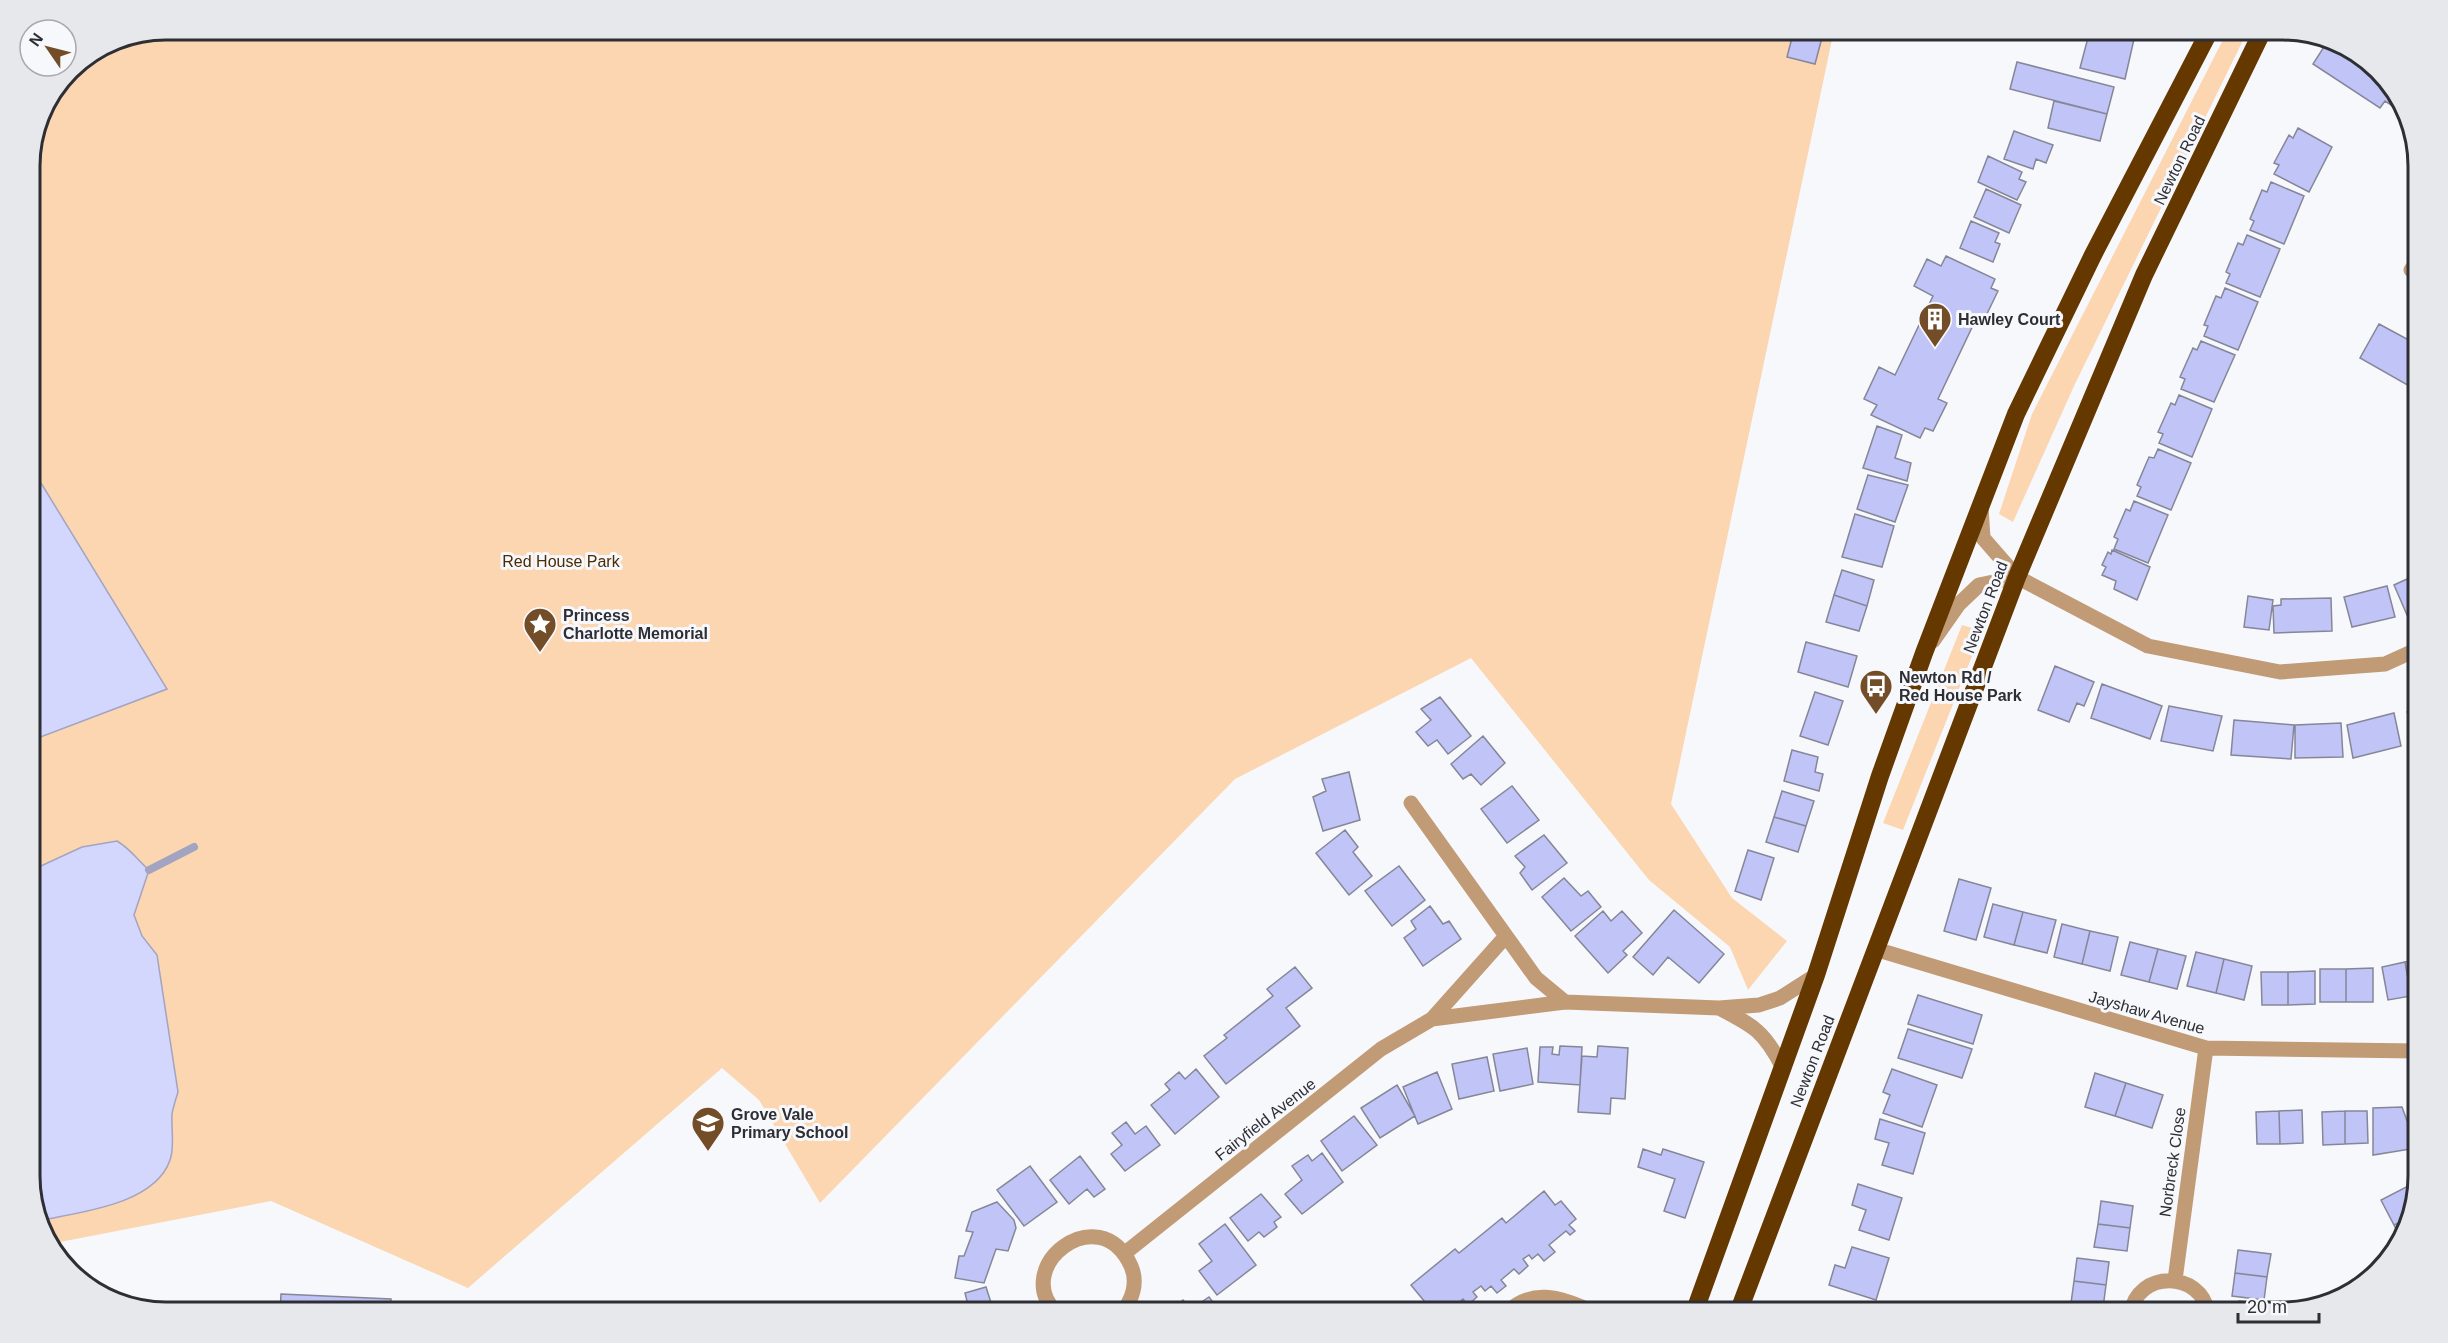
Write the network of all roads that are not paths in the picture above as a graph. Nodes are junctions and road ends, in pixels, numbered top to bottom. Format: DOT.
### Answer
graph roads {
  1 [pos="2205,40"];
  2 [pos="2258,40"];
  3 [pos="1981,502"];
  4 [pos="2017,577"];
  5 [pos="1924,653"];
  6 [pos="2407,654"];
  7 [pos="1411,803"];
  8 [pos="1506,936"];
  9 [pos="1875,949"];
  10 [pos="1816,975"];
  11 [pos="1565,1002"];
  12 [pos="1719,1008"];
  13 [pos="1432,1019"];
  14 [pos="2206,1048"];
  15 [pos="2408,1055"];
  16 [pos="1783,1068"];
  17 [pos="1125,1252"];
  18 [pos="2175,1280"];
  19 [pos="1051,1302"];
  20 [pos="1130,1302"];
  21 [pos="1522,1302"];
  22 [pos="1568,1302"];
  23 [pos="1698,1302"];
  24 [pos="1742,1302"];
  25 [pos="2135,1302"];
  26 [pos="2203,1302"];
  1 -- 3 [label="highway, Newton Road"];
  2 -- 4 [label="highway, Newton Road"];
  3 -- 4 [label="street"];
  3 -- 5 [label="highway, Newton Road"];
  4 -- 5 [label="street"];
  4 -- 6 [label="street"];
  4 -- 9 [label="highway, Newton Road"];
  5 -- 10 [label="highway, Newton Road"];
  7 -- 8 [label="street"];
  8 -- 11 [label="street"];
  8 -- 13 [label="street, Fairyfield Avenue"];
  9 -- 14 [label="street, Jayshaw Avenue"];
  9 -- 24 [label="highway, Newton Road"];
  10 -- 12 [label="street, Fairyfield Avenue"];
  10 -- 16 [label="highway, Newton Road"];
  11 -- 12 [label="street, Fairyfield Avenue"];
  11 -- 13 [label="street, Fairyfield Avenue"];
  12 -- 16 [label="street, Fairyfield Avenue"];
  13 -- 17 [label="street, Fairyfield Avenue"];
  14 -- 15 [label="street, Jayshaw Avenue"];
  14 -- 18 [label="street, Norbreck Close"];
  16 -- 23 [label="highway, Newton Road"];
  17 -- 19 [label="street"];
  17 -- 20 [label="street"];
  18 -- 25 [label="street"];
  18 -- 26 [label="street"];
  21 -- 22 [label="street"];
}
